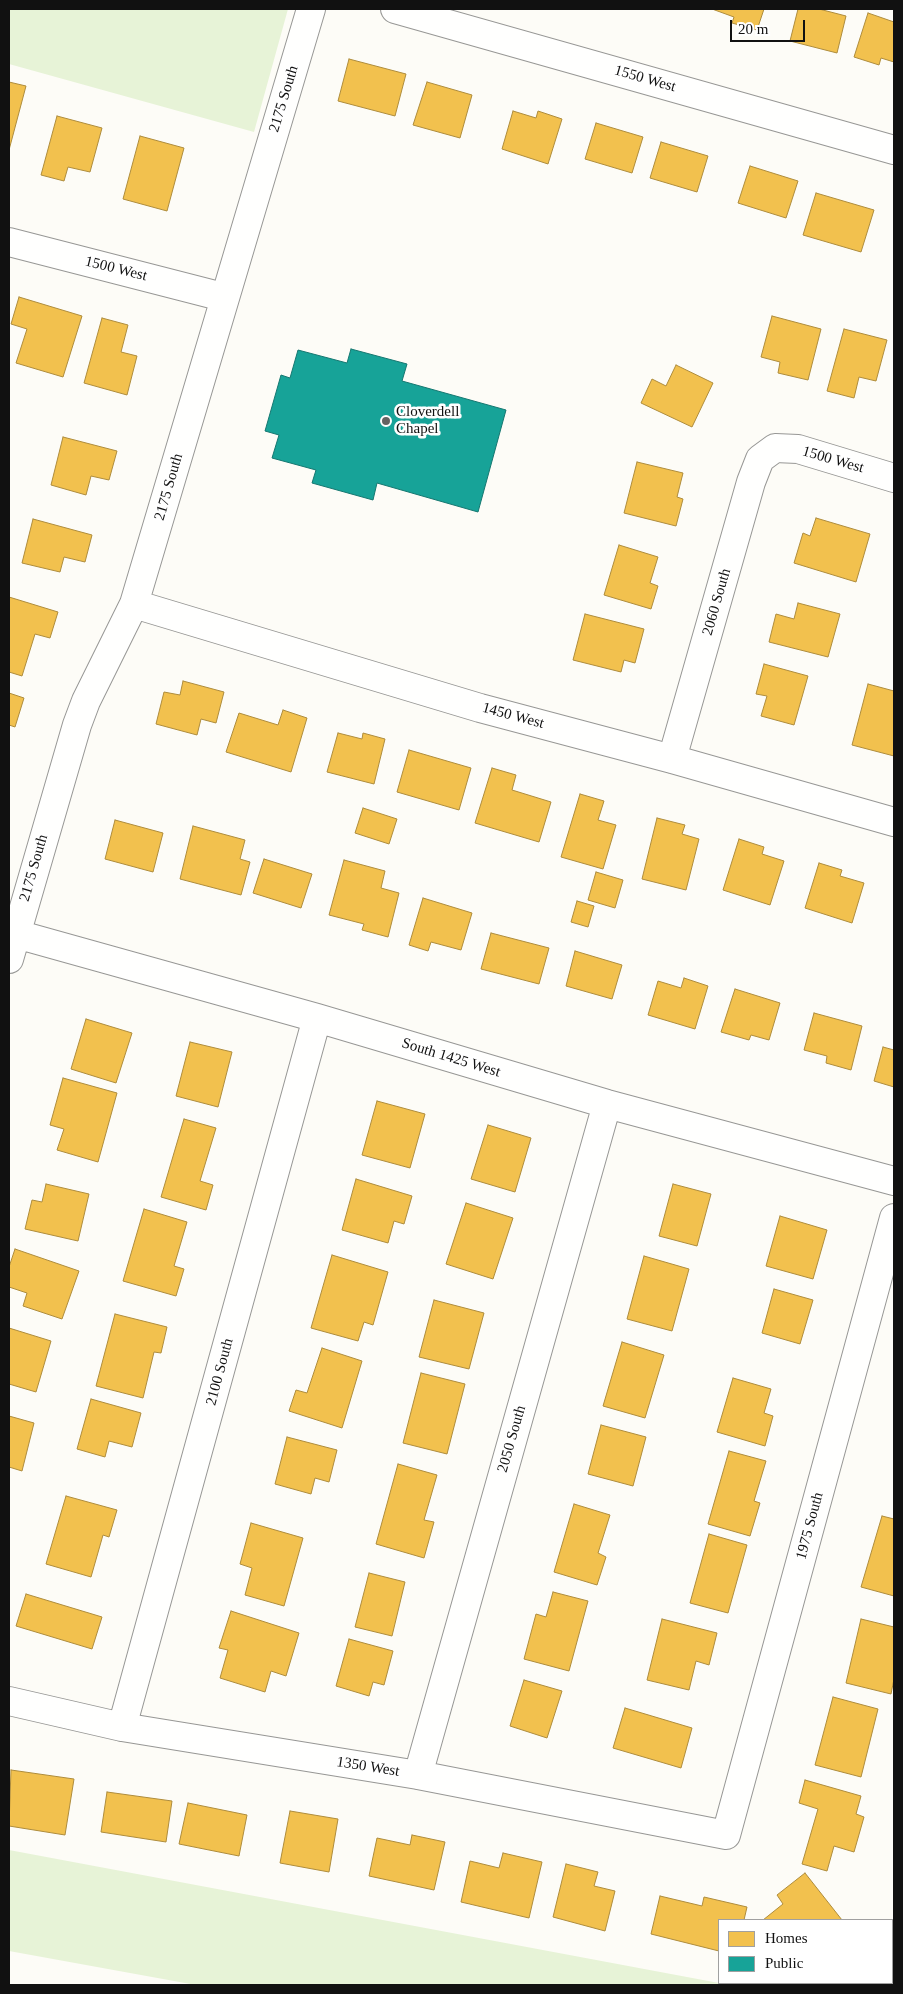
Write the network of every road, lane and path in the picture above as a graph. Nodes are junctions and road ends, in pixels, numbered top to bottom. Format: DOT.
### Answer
graph roads {
  1 [pos="311,9"];
  2 [pos="395,9"];
  3 [pos="894,150"];
  4 [pos="9,242"];
  5 [pos="224,297"];
  6 [pos="771,450"];
  7 [pos="894,478"];
  8 [pos="134,604"];
  9 [pos="672,759"];
  10 [pos="894,822"];
  11 [pos="11,942"];
  12 [pos="317,1018"];
  13 [pos="607,1104"];
  14 [pos="894,1181"];
  15 [pos="894,1218"];
  16 [pos="9,1701"];
  17 [pos="122,1727"];
  18 [pos="418,1775"];
  19 [pos="726,1835"];
  1 -- 5 [label="street, 2175 South"];
  2 -- 3 [label="street, 1550 West"];
  4 -- 5 [label="street, 1500 West"];
  5 -- 8 [label="street, 2175 South"];
  6 -- 7 [label="street, 1500 West"];
  6 -- 9 [label="street, 2060 South"];
  8 -- 9 [label="street, 1450 West"];
  8 -- 11 [label="street, 2175 South"];
  9 -- 10 [label="street, 1450 West"];
  11 -- 12 [label="street, South 1425 West"];
  12 -- 13 [label="street, South 1425 West"];
  12 -- 17 [label="street, 2100 South"];
  13 -- 14 [label="street, South 1425 West"];
  13 -- 18 [label="street, 2050 South"];
  15 -- 19 [label="street, 1975 South"];
  16 -- 17 [label="street, 1350 West"];
  17 -- 18 [label="street, 1350 West"];
  18 -- 19 [label="street, 1350 West"];
}
